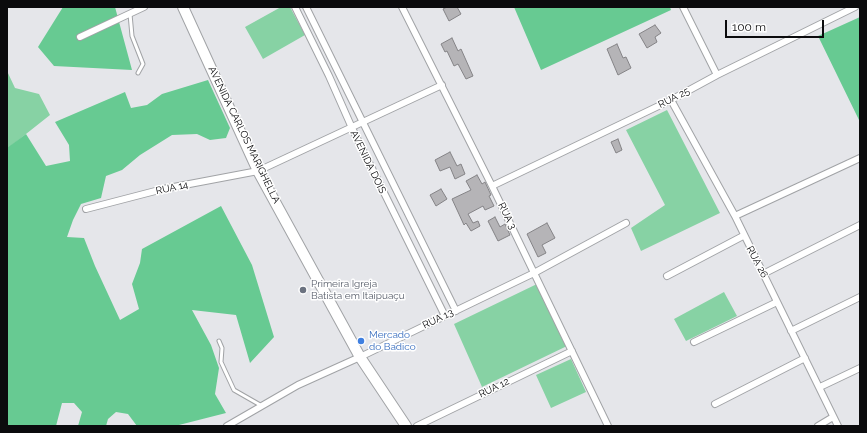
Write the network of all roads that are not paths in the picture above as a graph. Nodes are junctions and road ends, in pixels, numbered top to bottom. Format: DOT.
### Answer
graph roads {
  1 [pos="144,7"];
  2 [pos="183,7"];
  3 [pos="295,7"];
  4 [pos="306,7"];
  5 [pos="402,7"];
  6 [pos="683,7"];
  7 [pos="855,7"];
  8 [pos="130,14"];
  9 [pos="80,36"];
  10 [pos="138,73"];
  11 [pos="717,75"];
  12 [pos="442,86"];
  13 [pos="671,100"];
  14 [pos="362,123"];
  15 [pos="352,128"];
  16 [pos="860,158"];
  17 [pos="258,170"];
  18 [pos="492,186"];
  19 [pos="86,209"];
  20 [pos="735,216"];
  21 [pos="626,223"];
  22 [pos="860,225"];
  23 [pos="743,236"];
  24 [pos="534,273"];
  25 [pos="763,274"];
  26 [pos="667,276"];
  27 [pos="860,297"];
  28 [pos="777,302"];
  29 [pos="456,311"];
  30 [pos="445,316"];
  31 [pos="791,331"];
  32 [pos="219,341"];
  33 [pos="694,342"];
  34 [pos="572,351"];
  35 [pos="360,357"];
  36 [pos="805,358"];
  37 [pos="860,368"];
  38 [pos="820,387"];
  39 [pos="715,404"];
  40 [pos="262,406"];
  41 [pos="833,417"];
  42 [pos="227,426"];
  43 [pos="406,426"];
  44 [pos="417,426"];
  45 [pos="608,426"];
  46 [pos="818,426"];
  47 [pos="838,426"];
  1 -- 8 [label="street"];
  2 -- 17 [label="main road, AVENIDA CARLOS MARIGHELLA"];
  3 -- 15 [label="street, AVENIDA DOIS"];
  4 -- 14 [label="street, AVENIDA DOIS"];
  5 -- 12 [label="street, RUA 3"];
  6 -- 11 [label="street"];
  7 -- 11 [label="street, RUA 25"];
  8 -- 9 [label="street"];
  8 -- 10 [label="lane"];
  11 -- 13 [label="street, RUA 25"];
  12 -- 14 [label="street, RUA 14"];
  12 -- 18 [label="street, RUA 3"];
  13 -- 18 [label="street, RUA 25"];
  13 -- 20 [label="street, RUA 26"];
  14 -- 15 [label="street, RUA 14"];
  14 -- 29 [label="street, AVENIDA DOIS"];
  15 -- 17 [label="street, RUA 14"];
  15 -- 30 [label="street, AVENIDA DOIS"];
  16 -- 20 [label="street"];
  17 -- 19 [label="street, RUA 14"];
  17 -- 35 [label="main road, AVENIDA CARLOS MARIGHELLA"];
  18 -- 24 [label="street, RUA 3"];
  20 -- 23 [label="street, RUA 26"];
  21 -- 24 [label="street, RUA 13"];
  22 -- 25 [label="street"];
  23 -- 25 [label="street, RUA 26"];
  23 -- 26 [label="street"];
  24 -- 29 [label="street, RUA 13"];
  24 -- 34 [label="street, RUA 3"];
  25 -- 28 [label="street, RUA 26"];
  27 -- 31 [label="street"];
  28 -- 31 [label="street, RUA 26"];
  28 -- 33 [label="street"];
  29 -- 30 [label="street, RUA 13"];
  30 -- 35 [label="street, RUA 13"];
  31 -- 36 [label="street, RUA 26"];
  32 -- 40 [label="lane"];
  34 -- 44 [label="street, RUA 12"];
  34 -- 45 [label="street, RUA 3"];
  35 -- 40 [label="street, RUA 13"];
  35 -- 43 [label="main road, AVENIDA CARLOS MARIGHELLA"];
  36 -- 38 [label="street, RUA 26"];
  36 -- 39 [label="street"];
  37 -- 38 [label="street"];
  38 -- 41 [label="street, RUA 26"];
  40 -- 42 [label="street, RUA 13"];
  41 -- 46 [label="street"];
  41 -- 47 [label="street, RUA 26"];
}
